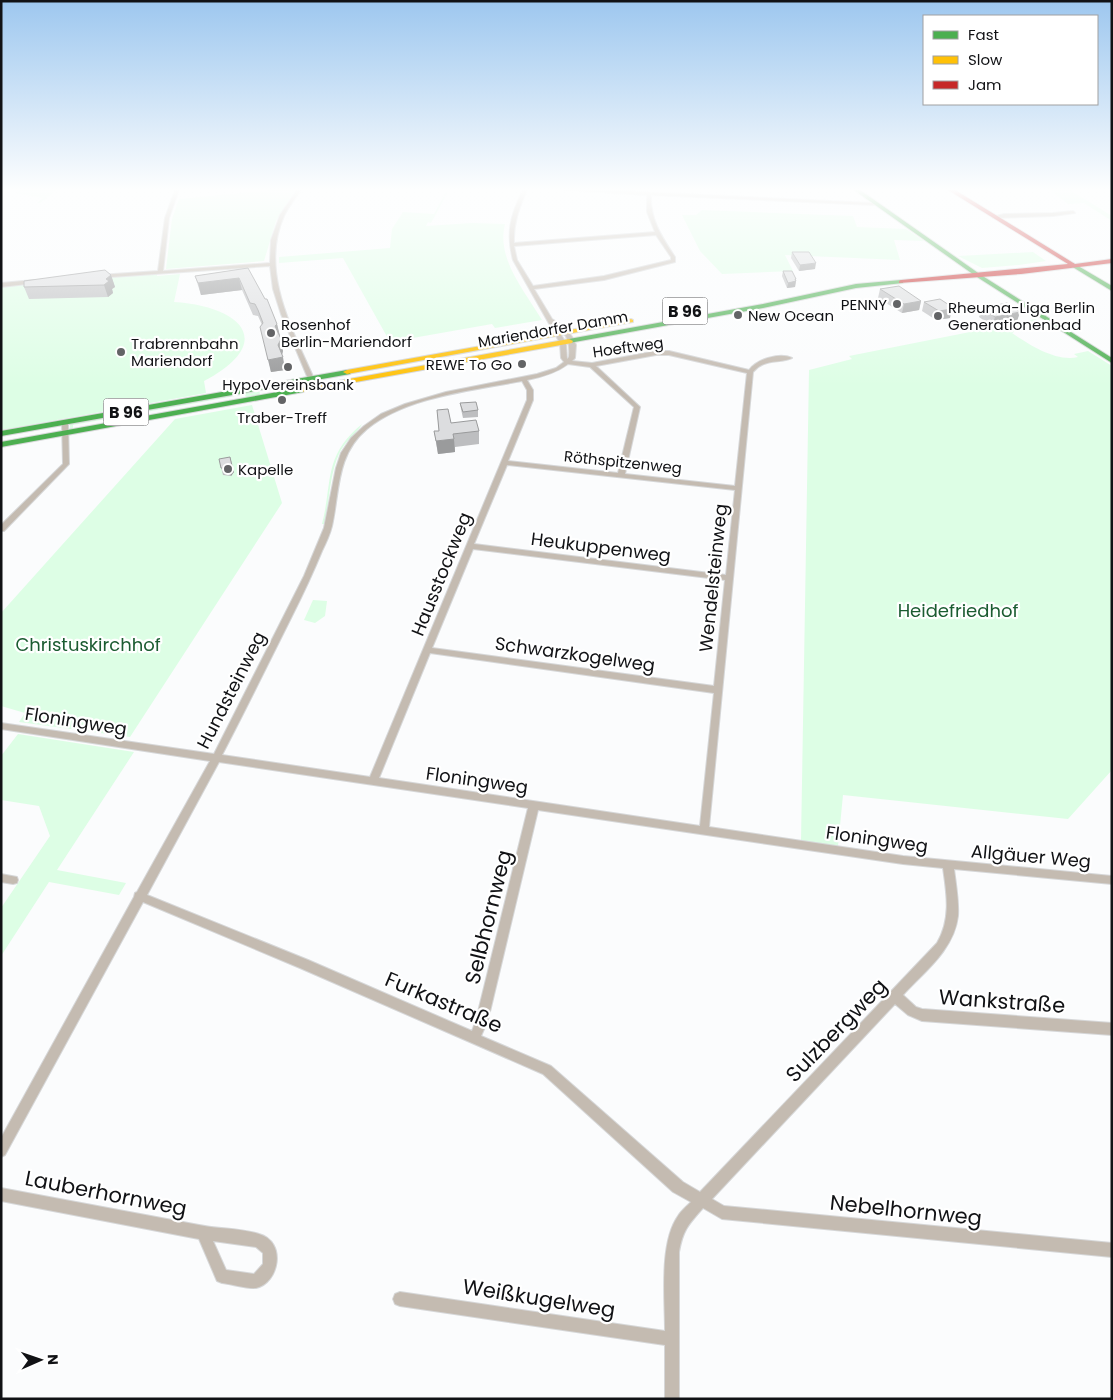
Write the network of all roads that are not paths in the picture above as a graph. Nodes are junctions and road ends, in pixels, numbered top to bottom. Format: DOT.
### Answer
graph roads {
  1 [pos="163,255"];
  2 [pos="273,255"];
  3 [pos="513,255"];
  4 [pos="672,255"];
  5 [pos="947,255"];
  6 [pos="949,255"];
  7 [pos="1057,255"];
  8 [pos="1112,257"];
  9 [pos="1112,261"];
  10 [pos="1070,263"];
  11 [pos="271,264"];
  12 [pos="160,272"];
  13 [pos="955,274"];
  14 [pos="976,274"];
  15 [pos="96,278"];
  16 [pos="42,282"];
  17 [pos="1,285"];
  18 [pos="531,288"];
  19 [pos="1112,288"];
  20 [pos="565,338"];
  21 [pos="789,358"];
  22 [pos="1112,361"];
  23 [pos="567,362"];
  24 [pos="592,365"];
  25 [pos="750,372"];
  26 [pos="524,380"];
  27 [pos="313,383"];
  28 [pos="65,428"];
  29 [pos="1,434"];
  30 [pos="1,445"];
  31 [pos="504,463"];
  32 [pos="621,475"];
  33 [pos="738,488"];
  34 [pos="1,530"];
  35 [pos="470,546"];
  36 [pos="729,578"];
  37 [pos="427,650"];
  38 [pos="718,690"];
  39 [pos="1,726"];
  40 [pos="216,757"];
  41 [pos="373,782"];
  42 [pos="534,805"];
  43 [pos="704,831"];
  44 [pos="948,865"];
  45 [pos="1,878"];
  46 [pos="13,880"];
  47 [pos="1112,880"];
  48 [pos="139,896"];
  49 [pos="896,997"];
  50 [pos="1112,1029"];
  51 [pos="475,1036"];
  52 [pos="1,1151"];
  53 [pos="1,1194"];
  54 [pos="700,1201"];
  55 [pos="203,1232"];
  56 [pos="1112,1250"];
  57 [pos="400,1299"];
  58 [pos="672,1339"];
  59 [pos="672,1399"];
  1 -- 12 [label="street"];
  2 -- 11 [label="street"];
  3 -- 18 [label="street"];
  4 -- 18 [label="street"];
  5 -- 13 [label="main road"];
  6 -- 14 [label="main road"];
  7 -- 10 [label="main road"];
  8 -- 10 [label="main road, Mariendorfer Damm / B 96"];
  9 -- 10 [label="main road, Mariendorfer Damm / B 96"];
  10 -- 14 [label="main road, Mariendorfer Damm / B 96"];
  10 -- 19 [label="main road"];
  11 -- 12 [label="street"];
  11 -- 27 [label="street"];
  12 -- 15 [label="street"];
  13 -- 14 [label="main road, Mariendorfer Damm / B 96"];
  13 -- 20 [label="main road, Mariendorfer Damm / B 96"];
  14 -- 20 [label="main road, Mariendorfer Damm / B 96"];
  14 -- 22 [label="main road"];
  16 -- 17 [label="street"];
  18 -- 20 [label="street"];
  20 -- 23 [label="street"];
  20 -- 27 [label="main road, Mariendorfer Damm / B 96"];
  21 -- 25 [label="street"];
  23 -- 24 [label="street, Hoeftweg"];
  23 -- 26 [label="street, Hundsteinweg"];
  24 -- 25 [label="street, Hoeftweg"];
  24 -- 32 [label="street"];
  25 -- 33 [label="street, Wendelsteinweg"];
  26 -- 31 [label="street, Hausstockweg"];
  26 -- 40 [label="street, Hundsteinweg"];
  27 -- 28 [label="main road, Mariendorfer Damm / B 96"];
  28 -- 29 [label="main road, Mariendorfer Damm / B 96"];
  28 -- 30 [label="main road, Mariendorfer Damm / B 96"];
  28 -- 34 [label="street"];
  31 -- 32 [label="street, Röthspitzenweg"];
  31 -- 35 [label="street, Hausstockweg"];
  32 -- 33 [label="street, Röthspitzenweg"];
  33 -- 36 [label="street, Wendelsteinweg"];
  35 -- 36 [label="street, Heukuppenweg"];
  35 -- 37 [label="street, Hausstockweg"];
  36 -- 38 [label="street, Wendelsteinweg"];
  37 -- 38 [label="street, Schwarzkogelweg"];
  37 -- 41 [label="street, Hausstockweg"];
  38 -- 43 [label="street, Wendelsteinweg"];
  39 -- 40 [label="street, Floningweg"];
  40 -- 41 [label="street, Floningweg"];
  40 -- 48 [label="street, Hundsteinweg"];
  41 -- 42 [label="street, Floningweg"];
  42 -- 43 [label="street, Floningweg"];
  42 -- 51 [label="street, Selbhornweg"];
  43 -- 44 [label="street, Floningweg"];
  44 -- 47 [label="street, Allgäuer Weg"];
  44 -- 49 [label="street, Sulzbergweg"];
  45 -- 46 [label="street"];
  48 -- 51 [label="street, Furkastraße"];
  48 -- 52 [label="street, Hundsteinweg"];
  49 -- 50 [label="street, Wankstraße"];
  49 -- 54 [label="street, Sulzbergweg"];
  51 -- 54 [label="street, Furkastraße"];
  53 -- 55 [label="street, Lauberhornweg"];
  54 -- 56 [label="street, Nebelhornweg"];
  54 -- 58 [label="street, Sulzbergweg"];
  55 -- 55 [label="street, Lauberhornweg"];
  57 -- 58 [label="street, Weißkugelweg"];
  58 -- 59 [label="street, Sulzbergweg"];
}
